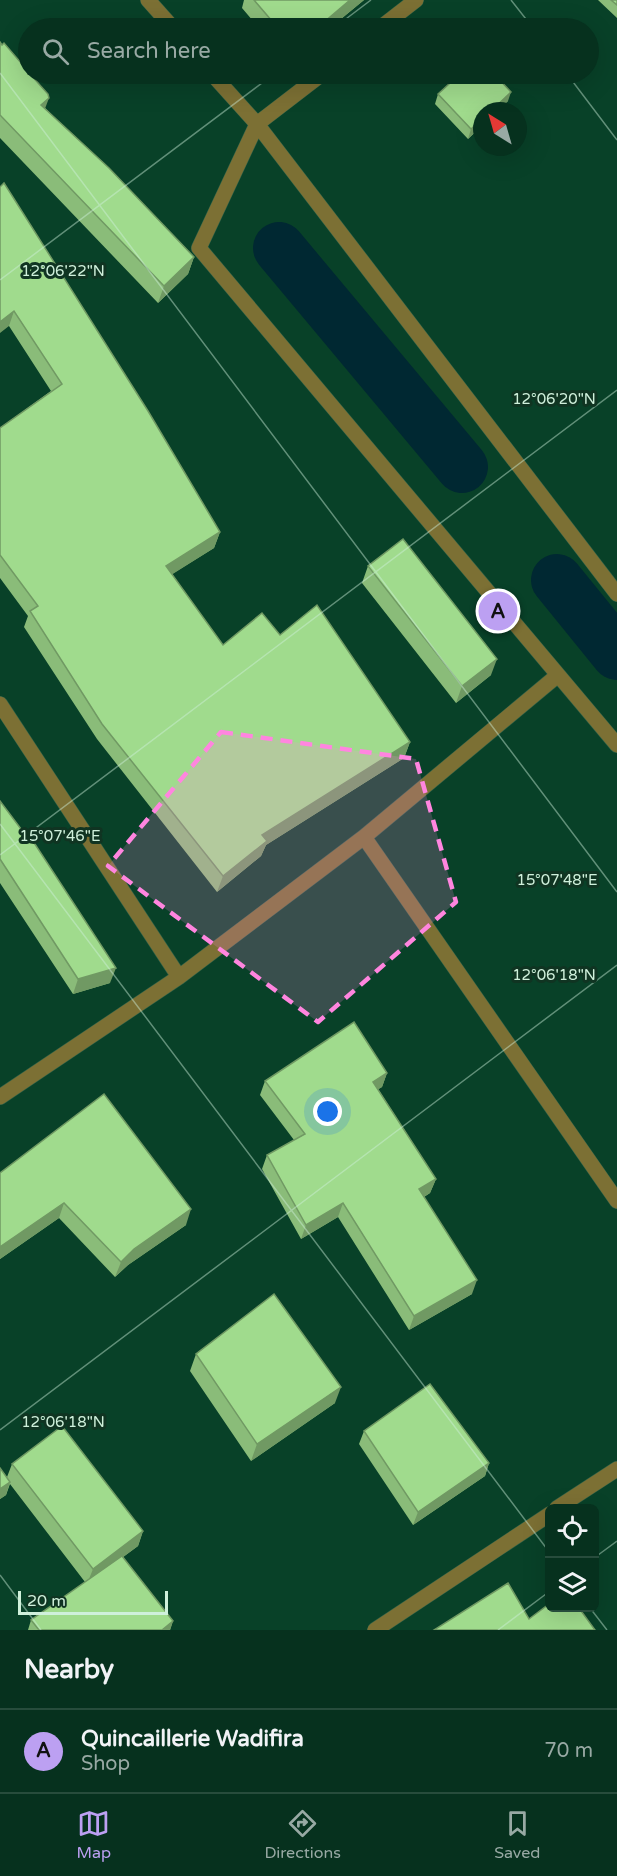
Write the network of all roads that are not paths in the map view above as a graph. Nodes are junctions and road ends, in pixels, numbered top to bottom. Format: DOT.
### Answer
graph roads {
  1 [pos="148,0"];
  2 [pos="416,0"];
  3 [pos="164,18"];
  4 [pos="393,18"];
  5 [pos="221,84"];
  6 [pos="309,84"];
  7 [pos="257,124"];
  8 [pos="617,594"];
  9 [pos="558,675"];
  10 [pos="0,704"];
  11 [pos="617,745"];
  12 [pos="364,837"];
  13 [pos="179,977"];
  14 [pos="0,1097"];
  15 [pos="617,1201"];
  16 [pos="617,1469"];
  17 [pos="564,1504"];
  18 [pos="545,1517"];
  19 [pos="375,1630"];
  1 -- 3 [label="street"];
  2 -- 4 [label="street"];
  5 -- 7 [label="street"];
  6 -- 7 [label="street"];
  7 -- 8 [label="street"];
  7 -- 9 [label="street"];
  9 -- 11 [label="street"];
  9 -- 12 [label="street"];
  10 -- 13 [label="street"];
  12 -- 13 [label="street"];
  12 -- 15 [label="street"];
  13 -- 14 [label="street"];
  16 -- 17 [label="street"];
  18 -- 19 [label="street"];
}
